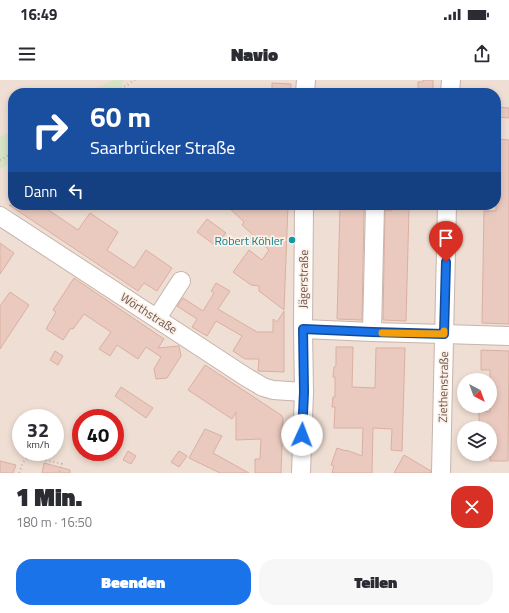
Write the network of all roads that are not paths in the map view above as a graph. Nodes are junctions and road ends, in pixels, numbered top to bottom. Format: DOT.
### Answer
graph roads {
  1 [pos="304,210"];
  2 [pos="375,210"];
  3 [pos="447,210"];
  4 [pos="0,216"];
  5 [pos="181,281"];
  6 [pos="157,318"];
  7 [pos="303,329"];
  8 [pos="372,332"];
  9 [pos="444,334"];
  10 [pos="509,336"];
  11 [pos="304,392"];
  12 [pos="301,473"];
  13 [pos="441,473"];
  1 -- 7 [label="street, Jägerstraße"];
  2 -- 8 [label="street"];
  3 -- 9 [label="street, Ziethenstraße"];
  4 -- 6 [label="street, Wörthstraße"];
  5 -- 6 [label="street"];
  6 -- 11 [label="street, Wörthstraße"];
  7 -- 8 [label="street"];
  7 -- 11 [label="street, Jägerstraße"];
  8 -- 9 [label="street"];
  9 -- 10 [label="street"];
  9 -- 13 [label="street, Ziethenstraße"];
  11 -- 12 [label="street, Jägerstraße"];
}
